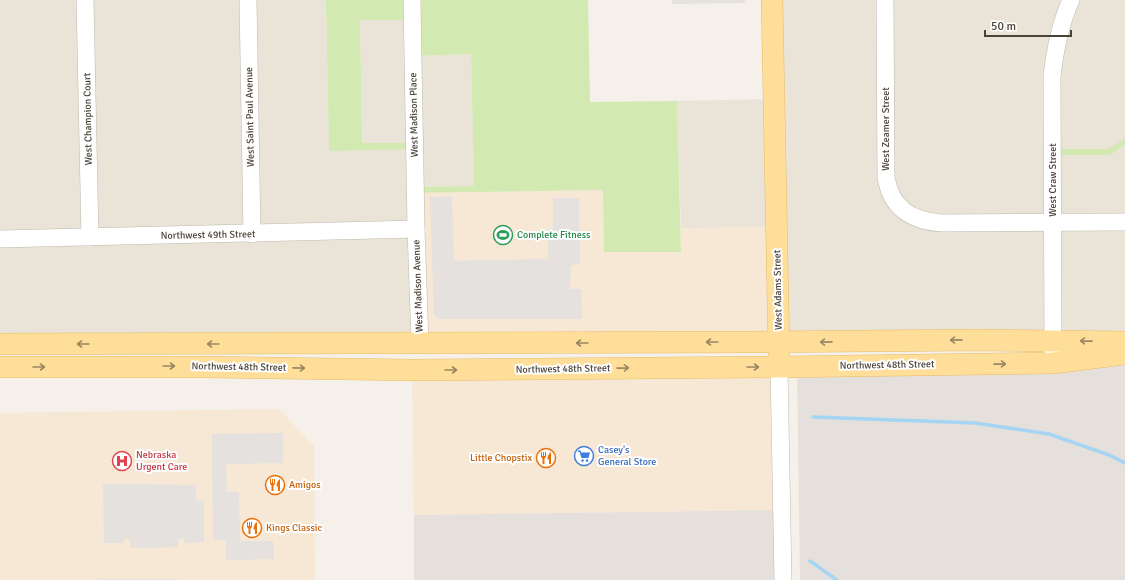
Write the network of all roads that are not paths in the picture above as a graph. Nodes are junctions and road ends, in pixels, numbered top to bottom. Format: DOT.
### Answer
graph roads {
  1 [pos="85,0"];
  2 [pos="248,0"];
  3 [pos="412,0"];
  4 [pos="772,0"];
  5 [pos="885,0"];
  6 [pos="1071,0"];
  7 [pos="1053,222"];
  8 [pos="1125,222"];
  9 [pos="416,229"];
  10 [pos="252,234"];
  11 [pos="90,237"];
  12 [pos="0,239"];
  13 [pos="1053,341"];
  14 [pos="779,342"];
  15 [pos="1125,342"];
  16 [pos="420,343"];
  17 [pos="0,344"];
  18 [pos="1125,354"];
  19 [pos="1053,363"];
  20 [pos="0,367"];
  21 [pos="203,367"];
  22 [pos="779,367"];
  23 [pos="783,580"];
  1 -- 11 [label="street, West Champion Court"];
  2 -- 10 [label="street, West Saint Paul Avenue"];
  3 -- 9 [label="street, West Madison Place"];
  4 -- 14 [label="main road, West Adams Street"];
  5 -- 7 [label="street, West Zeamer Street"];
  6 -- 7 [label="street, West Craw Street"];
  7 -- 8 [label="street"];
  7 -- 13 [label="street, West Craw Street"];
  9 -- 10 [label="street, Northwest 49th Street"];
  9 -- 16 [label="street, West Madison Avenue"];
  10 -- 11 [label="street, Northwest 49th Street"];
  11 -- 12 [label="street, Northwest 49th Street"];
  13 -- 14 [label="main road, one-way"];
  15 -- 13 [label="main road, one-way"];
  13 -- 19 [label="street, West Craw Street"];
  14 -- 16 [label="main road, one-way"];
  14 -- 22 [label="main road, West Adams Street"];
  16 -- 17 [label="main road, one-way"];
  16 -- 21 [label="main road"];
  18 -- 19 [label="main road, Northwest 48th Street"];
  22 -- 19 [label="main road, Northwest 48th Street, one-way"];
  20 -- 21 [label="main road, Northwest 48th Street, one-way"];
  21 -- 22 [label="main road, Northwest 48th Street, one-way"];
  22 -- 23 [label="street, West Adams Street"];
}
